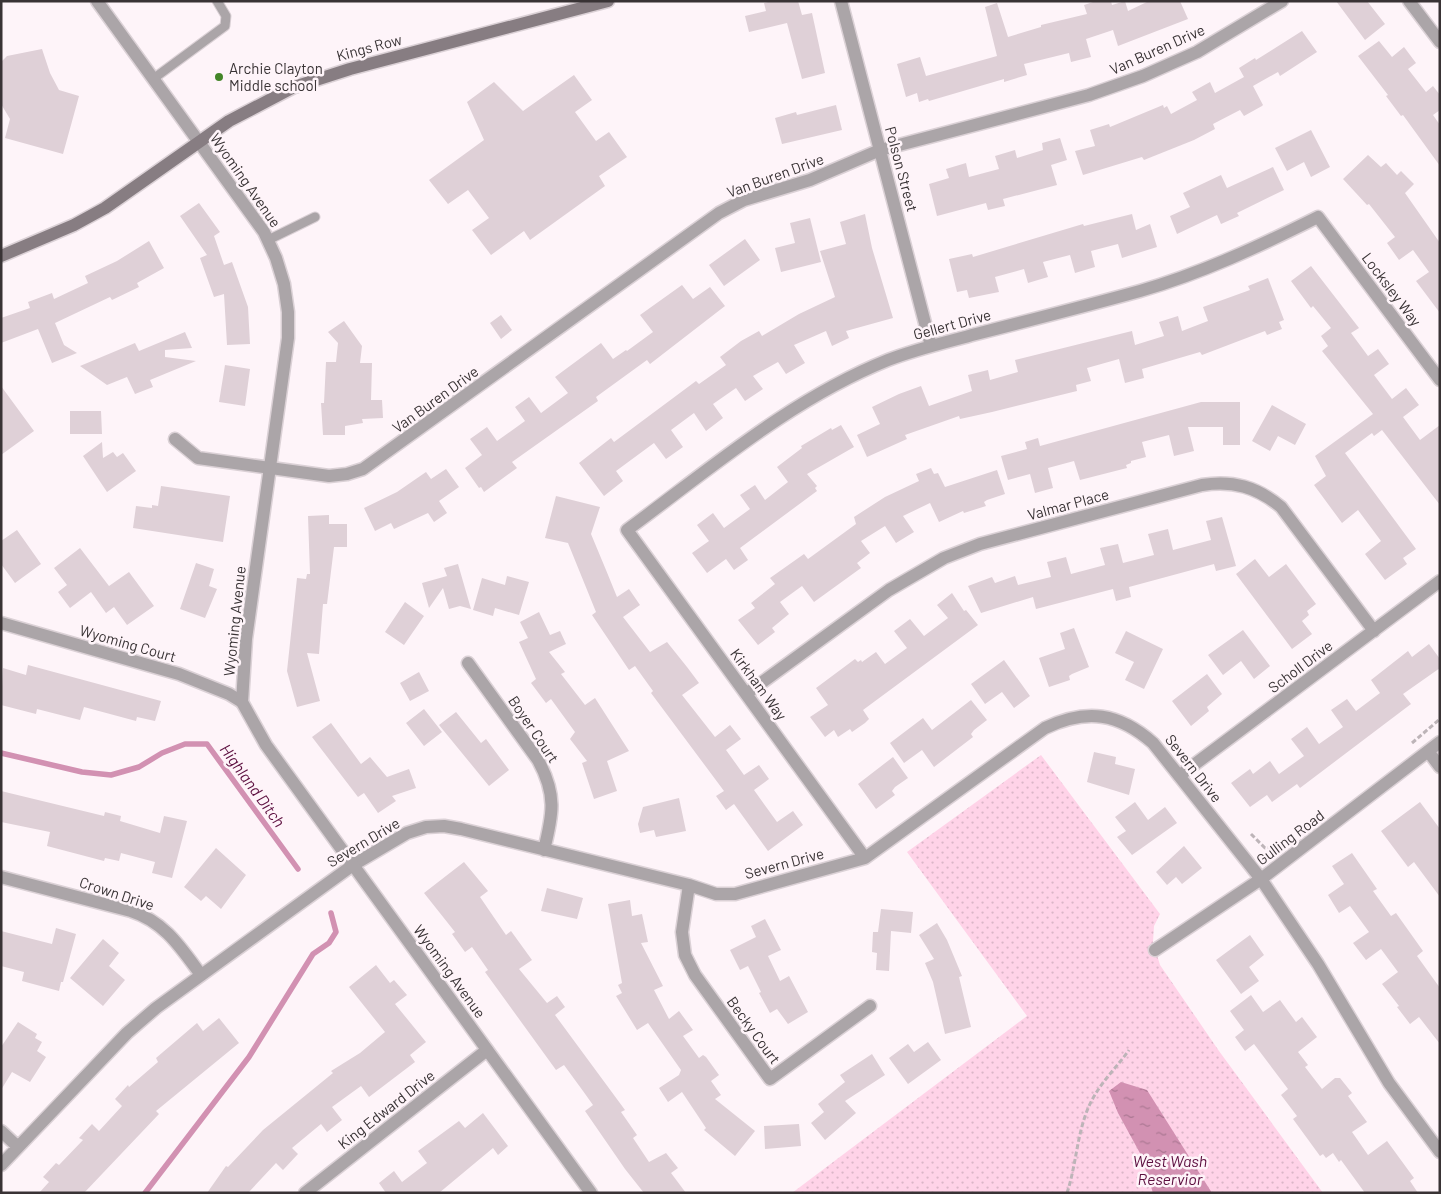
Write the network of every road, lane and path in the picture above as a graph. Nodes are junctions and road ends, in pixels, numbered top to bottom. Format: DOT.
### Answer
graph roads {
  1 [pos="97,1"];
  2 [pos="217,1"];
  3 [pos="608,1"];
  4 [pos="841,1"];
  5 [pos="1282,1"];
  6 [pos="1409,1"];
  7 [pos="1440,42"];
  8 [pos="153,79"];
  9 [pos="200,142"];
  10 [pos="880,150"];
  11 [pos="315,217"];
  12 [pos="1318,217"];
  13 [pos="268,240"];
  14 [pos="1,256"];
  15 [pos="931,346"];
  16 [pos="1440,380"];
  17 [pos="174,439"];
  18 [pos="270,468"];
  19 [pos="626,530"];
  20 [pos="1440,581"];
  21 [pos="1,623"];
  22 [pos="1374,631"];
  23 [pos="468,663"];
  24 [pos="746,694"];
  25 [pos="242,702"];
  26 [pos="1440,719"];
  27 [pos="1440,742"];
  28 [pos="1410,744"];
  29 [pos="1428,751"];
  30 [pos="1440,767"];
  31 [pos="1179,776"];
  32 [pos="1251,834"];
  33 [pos="1282,842"];
  34 [pos="544,850"];
  35 [pos="865,858"];
  36 [pos="353,865"];
  37 [pos="1,877"];
  38 [pos="1261,879"];
  39 [pos="689,885"];
  40 [pos="1155,950"];
  41 [pos="201,975"];
  42 [pos="870,1006"];
  43 [pos="487,1050"];
  44 [pos="1129,1050"];
  45 [pos="1,1131"];
  46 [pos="18,1147"];
  47 [pos="1440,1152"];
  48 [pos="1,1165"];
  49 [pos="305,1193"];
  50 [pos="591,1193"];
  51 [pos="1068,1193"];
  1 -- 8 [label="street, Wyoming Avenue"];
  2 -- 8 [label="lane"];
  3 -- 9 [label="main road, Kings Row"];
  4 -- 10 [label="street, Polson Street"];
  5 -- 10 [label="street, Van Buren Drive"];
  6 -- 7 [label="street"];
  8 -- 9 [label="street, Wyoming Avenue"];
  9 -- 13 [label="street, Wyoming Avenue"];
  9 -- 14 [label="main road, Kings Row"];
  10 -- 15 [label="street, Polson Street"];
  10 -- 18 [label="street, Van Buren Drive"];
  11 -- 13 [label="lane"];
  12 -- 15 [label="street, Gellert Drive"];
  12 -- 16 [label="street, Locksley Way"];
  13 -- 18 [label="street, Wyoming Avenue"];
  15 -- 19 [label="street, Gellert Drive"];
  17 -- 18 [label="street, Van Buren Drive"];
  18 -- 25 [label="street, Wyoming Avenue"];
  19 -- 24 [label="street, Kirkham Way"];
  20 -- 22 [label="street, Scholl Drive"];
  21 -- 25 [label="street, Wyoming Court"];
  22 -- 24 [label="street, Valmar Place"];
  22 -- 31 [label="street, Scholl Drive"];
  23 -- 34 [label="street, Boyer Court"];
  24 -- 35 [label="street, Kirkham Way"];
  25 -- 36 [label="street, Wyoming Avenue"];
  26 -- 28 [label="path"];
  27 -- 29 [label="street, Gulling Road"];
  29 -- 30 [label="street"];
  29 -- 38 [label="street, Gulling Road"];
  31 -- 35 [label="street, Severn Drive"];
  31 -- 38 [label="street, Severn Drive"];
  32 -- 33 [label="path"];
  34 -- 36 [label="street, Severn Drive"];
  34 -- 39 [label="street, Severn Drive"];
  35 -- 39 [label="street, Severn Drive"];
  36 -- 41 [label="street, Severn Drive"];
  36 -- 43 [label="street, Wyoming Avenue"];
  37 -- 41 [label="street, Crown Drive"];
  38 -- 40 [label="street, Gulling Road"];
  38 -- 47 [label="street, Severn Drive"];
  39 -- 42 [label="street, Becky Court"];
  41 -- 46 [label="street, Severn Drive"];
  43 -- 49 [label="street, King Edward Drive"];
  43 -- 50 [label="street, Wyoming Avenue"];
  44 -- 51 [label="path"];
  45 -- 46 [label="street"];
  46 -- 48 [label="street, Severn Drive"];
}
